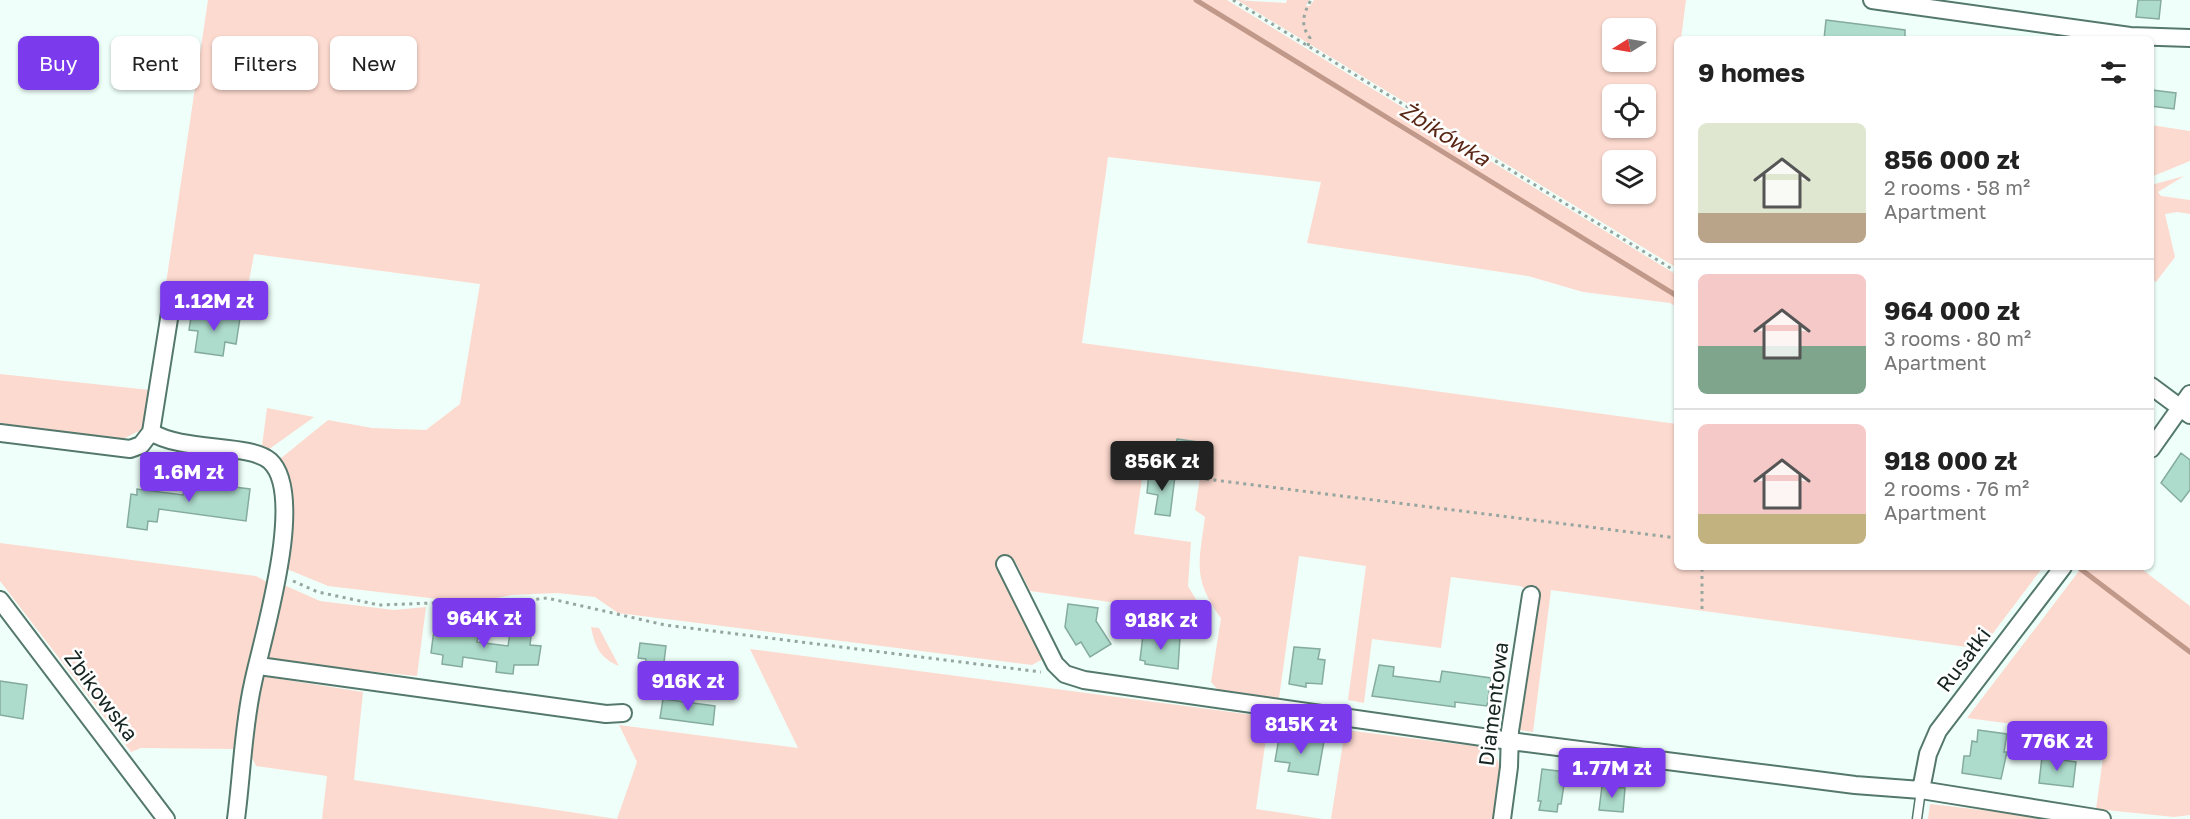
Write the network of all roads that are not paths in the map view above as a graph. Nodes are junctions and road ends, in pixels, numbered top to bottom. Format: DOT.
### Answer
graph roads {
  1 [pos="1872,0"];
  2 [pos="2130,36"];
  3 [pos="2154,37"];
  4 [pos="2190,38"];
  5 [pos="172,300"];
  6 [pos="2154,388"];
  7 [pos="2187,405"];
  8 [pos="152,432"];
  9 [pos="0,433"];
  10 [pos="2154,445"];
  11 [pos="1005,564"];
  12 [pos="2059,573"];
  13 [pos="1532,595"];
  14 [pos="0,600"];
  15 [pos="259,666"];
  16 [pos="622,713"];
  17 [pos="1510,741"];
  18 [pos="1921,790"];
  19 [pos="166,819"];
  20 [pos="237,819"];
  21 [pos="1502,819"];
  22 [pos="1917,819"];
  23 [pos="2102,819"];
  1 -- 2 [label="street"];
  3 -- 4 [label="street"];
  5 -- 8 [label="street"];
  6 -- 7 [label="street"];
  7 -- 10 [label="street"];
  8 -- 9 [label="street"];
  8 -- 15 [label="street"];
  11 -- 17 [label="street"];
  12 -- 18 [label="street, Rusałki"];
  13 -- 17 [label="street, Diamentowa"];
  14 -- 19 [label="street, Żbikowska"];
  15 -- 16 [label="street"];
  15 -- 20 [label="street"];
  17 -- 18 [label="street"];
  17 -- 21 [label="street, Diamentowa"];
  18 -- 22 [label="lane"];
  18 -- 23 [label="street"];
}
